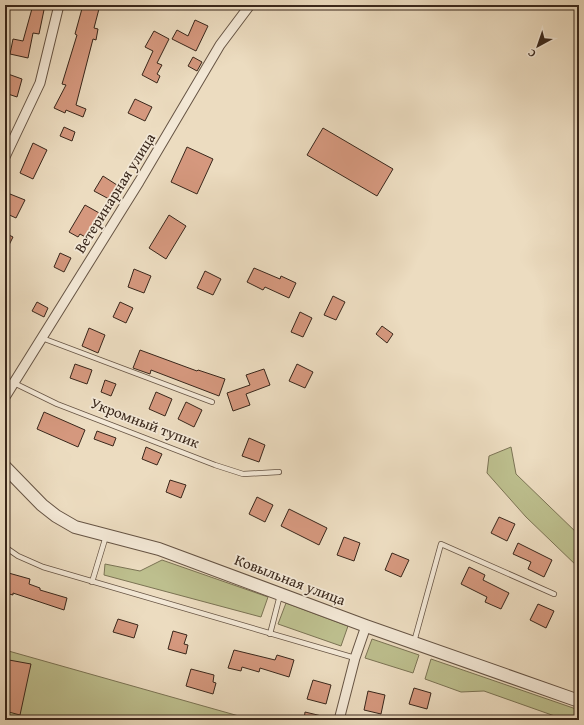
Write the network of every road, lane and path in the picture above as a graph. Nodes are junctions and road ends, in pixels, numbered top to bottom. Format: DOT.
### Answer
graph roads {
  1 [pos="59,5"];
  2 [pos="250,5"];
  3 [pos="5,157"];
  4 [pos="42,338"];
  5 [pos="9,381"];
  6 [pos="5,397"];
  7 [pos="212,402"];
  8 [pos="5,467"];
  9 [pos="279,472"];
  10 [pos="106,536"];
  11 [pos="5,547"];
  12 [pos="92,582"];
  13 [pos="281,594"];
  14 [pos="554,594"];
  15 [pos="366,626"];
  16 [pos="270,634"];
  17 [pos="414,642"];
  18 [pos="355,658"];
  19 [pos="579,701"];
  20 [pos="338,720"];
  1 -- 3 [label="street"];
  2 -- 4 [label="street, Ветеринарная улица"];
  4 -- 5 [label="street, Ветеринарная улица"];
  4 -- 7 [label="lane"];
  5 -- 6 [label="street, Ветеринарная улица"];
  5 -- 9 [label="lane, Укромный тупик"];
  8 -- 10 [label="street, Ковыльная улица"];
  10 -- 12 [label="lane"];
  10 -- 13 [label="street, Ковыльная улица"];
  11 -- 12 [label="lane"];
  12 -- 16 [label="lane"];
  13 -- 15 [label="street, Ковыльная улица"];
  13 -- 16 [label="lane"];
  14 -- 17 [label="lane"];
  15 -- 17 [label="street, Ковыльная улица"];
  15 -- 18 [label="street"];
  16 -- 18 [label="lane"];
  17 -- 19 [label="street, Ковыльная улица"];
  18 -- 20 [label="street"];
}
